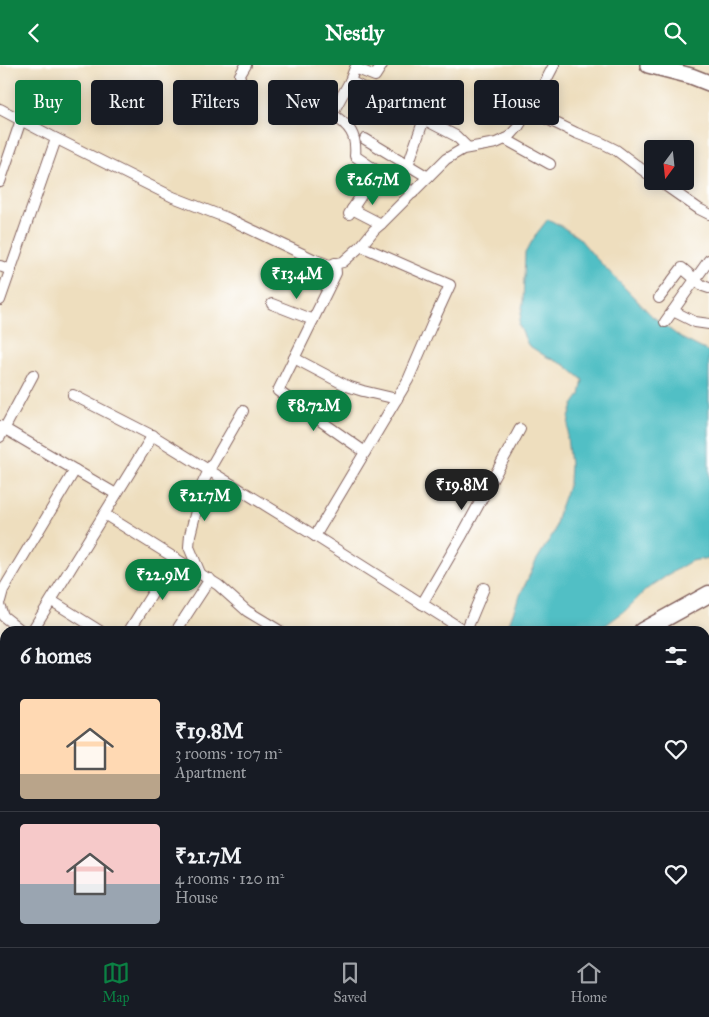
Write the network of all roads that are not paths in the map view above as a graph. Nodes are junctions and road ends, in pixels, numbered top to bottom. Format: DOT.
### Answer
graph roads {
  1 [pos="246,65"];
  2 [pos="382,65"];
  3 [pos="554,65"];
  4 [pos="648,65"];
  5 [pos="240,75"];
  6 [pos="350,80"];
  7 [pos="546,80"];
  8 [pos="709,83"];
  9 [pos="348,85"];
  10 [pos="0,109"];
  11 [pos="15,117"];
  12 [pos="19,125"];
  13 [pos="30,125"];
  14 [pos="422,125"];
  15 [pos="435,125"];
  16 [pos="519,125"];
  17 [pos="559,125"];
  18 [pos="56,139"];
  19 [pos="365,139"];
  20 [pos="505,139"];
  21 [pos="468,148"];
  22 [pos="550,164"];
  23 [pos="408,165"];
  24 [pos="378,171"];
  25 [pos="644,171"];
  26 [pos="428,177"];
  27 [pos="0,182"];
  28 [pos="672,190"];
  29 [pos="413,193"];
  30 [pos="709,213"];
  31 [pos="381,225"];
  32 [pos="362,246"];
  33 [pos="709,260"];
  34 [pos="335,263"];
  35 [pos="0,266"];
  36 [pos="11,270"];
  37 [pos="696,279"];
  38 [pos="709,288"];
  39 [pos="659,298"];
  40 [pos="0,300"];
  41 [pos="272,304"];
  42 [pos="673,311"];
  43 [pos="313,320"];
  44 [pos="665,322"];
  45 [pos="709,324"];
  46 [pos="294,358"];
  47 [pos="33,375"];
  48 [pos="73,395"];
  49 [pos="397,399"];
  50 [pos="243,411"];
  51 [pos="520,429"];
  52 [pos="2,430"];
  53 [pos="153,435"];
  54 [pos="365,452"];
  55 [pos="75,470"];
  56 [pos="209,470"];
  57 [pos="116,494"];
  58 [pos="104,514"];
  59 [pos="315,536"];
  60 [pos="175,557"];
  61 [pos="200,573"];
  62 [pos="210,579"];
  63 [pos="484,588"];
  64 [pos="709,595"];
  65 [pos="0,601"];
  66 [pos="52,601"];
  67 [pos="422,604"];
  68 [pos="0,607"];
  69 [pos="16,626"];
  70 [pos="35,626"];
  71 [pos="92,626"];
  72 [pos="132,626"];
  73 [pos="179,626"];
  74 [pos="272,626"];
  75 [pos="457,626"];
  76 [pos="467,626"];
  77 [pos="651,626"];
  1 -- 5 [label="street"];
  2 -- 6 [label="street"];
  3 -- 7 [label="street"];
  4 -- 8 [label="street"];
  9 -- 24 [label="street"];
  10 -- 11 [label="street"];
  12 -- 27 [label="street"];
  13 -- 18 [label="street"];
  14 -- 23 [label="street"];
  15 -- 21 [label="street"];
  16 -- 20 [label="street"];
  17 -- 25 [label="street"];
  18 -- 34 [label="street"];
  18 -- 36 [label="street"];
  19 -- 23 [label="street"];
  20 -- 21 [label="street"];
  20 -- 22 [label="street"];
  21 -- 26 [label="street"];
  23 -- 26 [label="street"];
  24 -- 29 [label="street"];
  24 -- 31 [label="street"];
  26 -- 29 [label="street"];
  28 -- 30 [label="street"];
  29 -- 31 [label="street"];
  31 -- 32 [label="street"];
  32 -- 34 [label="street"];
  32 -- 49 [label="street"];
  33 -- 37 [label="street"];
  34 -- 43 [label="street"];
  35 -- 36 [label="street"];
  36 -- 40 [label="street"];
  37 -- 38 [label="street"];
  37 -- 39 [label="street"];
  37 -- 42 [label="street"];
  41 -- 43 [label="street"];
  42 -- 44 [label="street"];
  42 -- 45 [label="street"];
  43 -- 46 [label="street"];
  46 -- 49 [label="street"];
  46 -- 54 [label="street"];
  47 -- 52 [label="street"];
  48 -- 53 [label="street"];
  49 -- 54 [label="street"];
  50 -- 56 [label="street"];
  51 -- 67 [label="street"];
  52 -- 55 [label="street"];
  53 -- 56 [label="street"];
  53 -- 57 [label="street"];
  54 -- 59 [label="street"];
  55 -- 57 [label="street"];
  55 -- 65 [label="street"];
  56 -- 59 [label="street"];
  56 -- 61 [label="street"];
  57 -- 58 [label="street"];
  58 -- 60 [label="street"];
  58 -- 66 [label="street"];
  59 -- 67 [label="street"];
  60 -- 61 [label="street"];
  60 -- 72 [label="street"];
  61 -- 62 [label="street"];
  62 -- 73 [label="street"];
  62 -- 74 [label="street"];
  63 -- 76 [label="street"];
  64 -- 77 [label="main road"];
  66 -- 70 [label="street"];
  66 -- 71 [label="street"];
  67 -- 75 [label="street"];
  68 -- 69 [label="street"];
}
